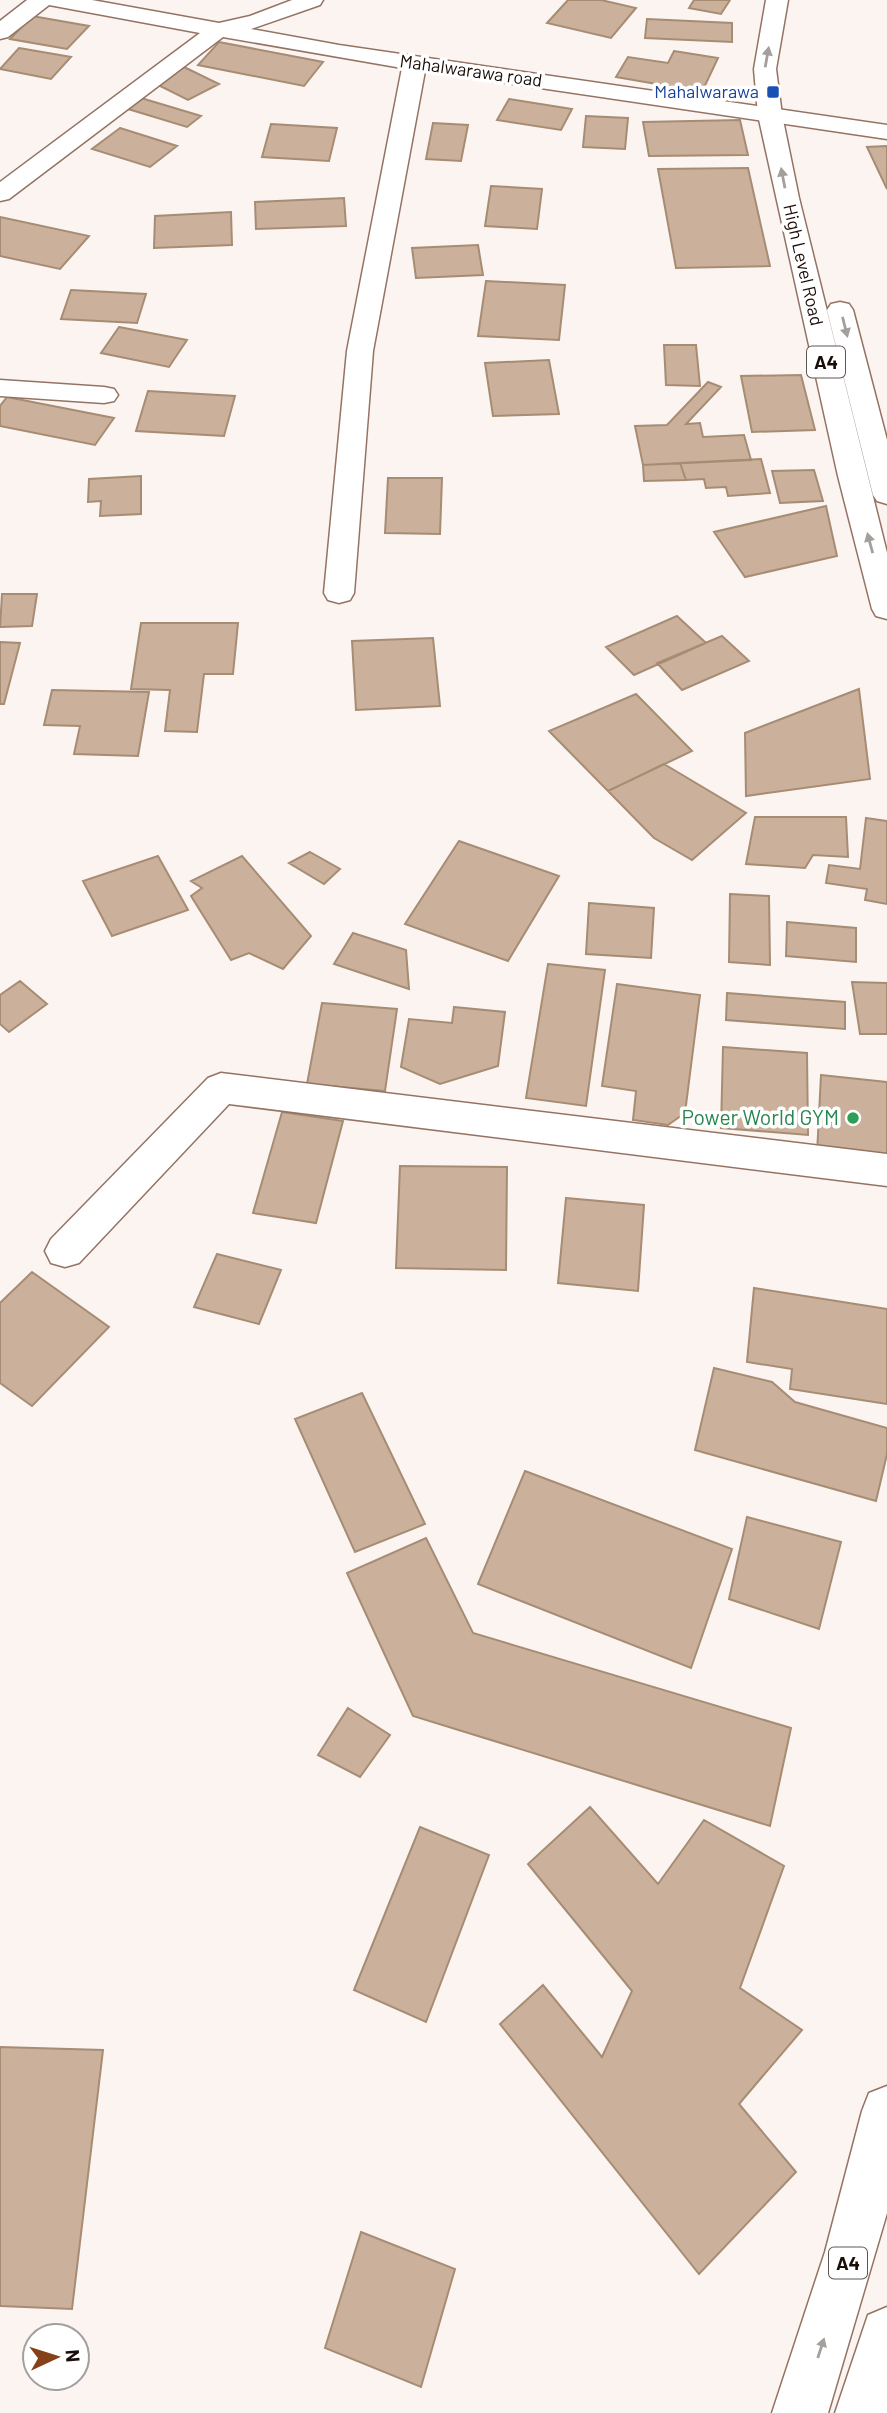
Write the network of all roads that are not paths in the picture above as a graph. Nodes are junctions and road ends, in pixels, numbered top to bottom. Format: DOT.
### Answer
graph roads {
  1 [pos="41,0"];
  2 [pos="57,0"];
  3 [pos="312,0"];
  4 [pos="777,0"];
  5 [pos="794,0"];
  6 [pos="218,30"];
  7 [pos="0,32"];
  8 [pos="790,50"];
  9 [pos="415,62"];
  10 [pos="793,90"];
  11 [pos="783,116"];
  12 [pos="887,132"];
  13 [pos="0,194"];
  14 [pos="816,211"];
  15 [pos="835,290"];
  16 [pos="0,388"];
  17 [pos="104,395"];
  18 [pos="887,495"];
  19 [pos="339,593"];
  20 [pos="887,609"];
  21 [pos="887,1170"];
  22 [pos="65,1251"];
  23 [pos="887,2111"];
  24 [pos="887,2333"];
  25 [pos="800,2413"];
  26 [pos="863,2413"];
  1 -- 7 [label="main road"];
  2 -- 6 [label="main road, Mahalwarawa road"];
  3 -- 6 [label="main road"];
  11 -- 4 [label="main road, High Level Road / A4, one-way"];
  5 -- 8 [label="main road"];
  6 -- 9 [label="main road, Mahalwarawa road"];
  6 -- 13 [label="main road"];
  9 -- 11 [label="main road, Mahalwarawa road"];
  9 -- 19 [label="main road"];
  10 -- 11 [label="main road, High Level Road / A4"];
  11 -- 12 [label="main road, Mahalwarawa road"];
  11 -- 14 [label="main road, High Level Road / A4"];
  20 -- 11 [label="main road, High Level Road / A4, one-way"];
  15 -- 18 [label="main road, High Level Road / A4, one-way"];
  16 -- 17 [label="main road"];
  21 -- 22 [label="main road"];
  25 -- 23 [label="main road, A4, one-way"];
  24 -- 26 [label="main road"];
}
